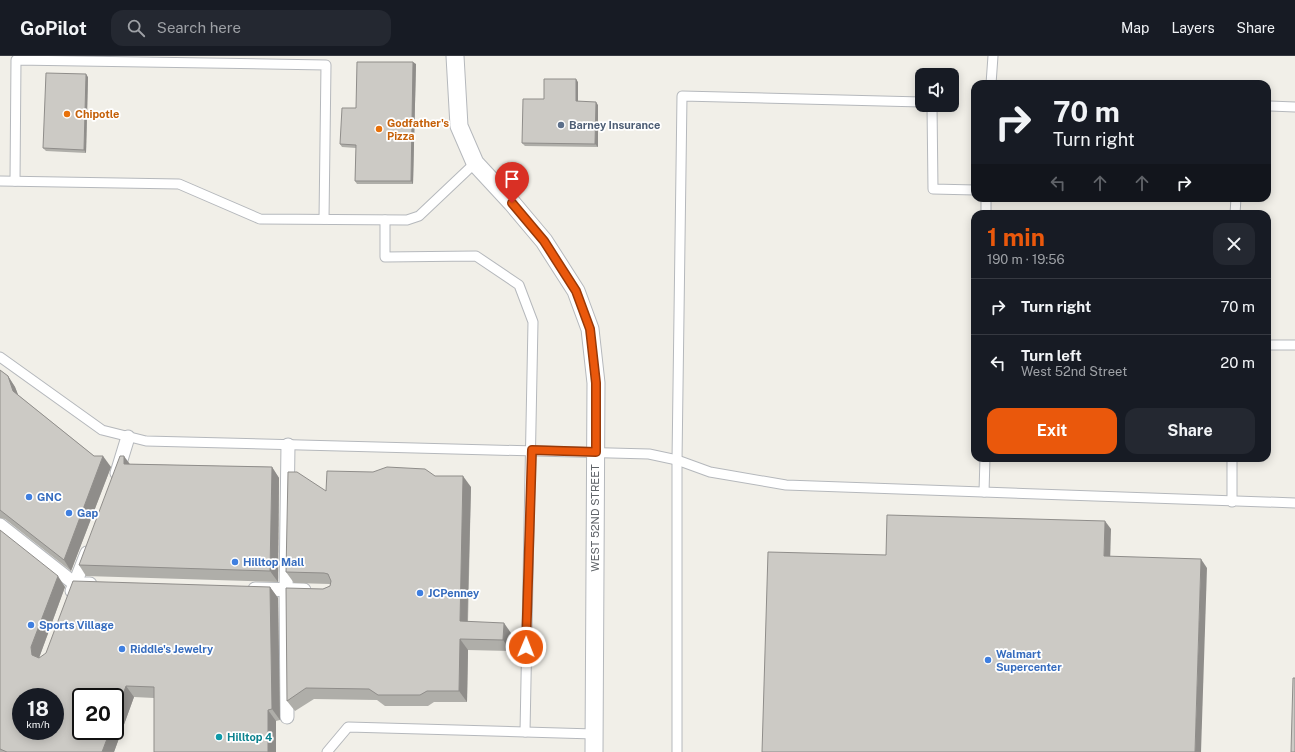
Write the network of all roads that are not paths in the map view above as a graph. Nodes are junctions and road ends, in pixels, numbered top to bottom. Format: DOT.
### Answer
graph roads {
  1 [pos="456,56"];
  2 [pos="993,56"];
  3 [pos="991,80"];
  4 [pos="915,102"];
  5 [pos="1271,106"];
  6 [pos="1295,107"];
  7 [pos="932,112"];
  8 [pos="474,163"];
  9 [pos="0,181"];
  10 [pos="14,182"];
  11 [pos="971,190"];
  12 [pos="324,219"];
  13 [pos="385,220"];
  14 [pos="1271,345"];
  15 [pos="1295,345"];
  16 [pos="0,356"];
  17 [pos="128,437"];
  18 [pos="288,445"];
  19 [pos="532,450"];
  20 [pos="596,452"];
  21 [pos="677,460"];
  22 [pos="985,462"];
  23 [pos="1232,462"];
  24 [pos="114,482"];
  25 [pos="984,492"];
  26 [pos="1232,502"];
  27 [pos="1295,503"];
  28 [pos="0,525"];
  29 [pos="92,540"];
  30 [pos="75,584"];
  31 [pos="106,585"];
  32 [pos="239,588"];
  33 [pos="286,590"];
  34 [pos="316,591"];
  35 [pos="67,605"];
  36 [pos="287,717"];
  37 [pos="525,732"];
  38 [pos="594,734"];
  39 [pos="327,752"];
  40 [pos="594,752"];
  41 [pos="677,752"];
  1 -- 8 [label="street, WEST 52ND STREET"];
  2 -- 3 [label="lane"];
  4 -- 21 [label="lane"];
  5 -- 6 [label="lane"];
  7 -- 11 [label="lane"];
  8 -- 13 [label="lane"];
  8 -- 20 [label="street, WEST 52ND STREET"];
  9 -- 10 [label="lane"];
  10 -- 12 [label="lane"];
  10 -- 12 [label="lane"];
  12 -- 13 [label="lane"];
  13 -- 19 [label="lane"];
  14 -- 15 [label="lane"];
  16 -- 17 [label="lane"];
  17 -- 18 [label="lane"];
  17 -- 24 [label="street"];
  18 -- 19 [label="lane"];
  18 -- 33 [label="street"];
  19 -- 20 [label="lane"];
  19 -- 37 [label="lane"];
  20 -- 21 [label="lane"];
  20 -- 38 [label="street, WEST 52ND STREET"];
  21 -- 25 [label="lane"];
  21 -- 41 [label="lane"];
  22 -- 25 [label="lane"];
  23 -- 26 [label="lane"];
  25 -- 26 [label="lane"];
  26 -- 27 [label="lane"];
  28 -- 30 [label="street"];
  29 -- 30 [label="street"];
  30 -- 31 [label="street"];
  30 -- 35 [label="street"];
  32 -- 33 [label="street"];
  33 -- 34 [label="street"];
  33 -- 36 [label="street"];
  37 -- 38 [label="lane"];
  37 -- 39 [label="lane"];
  38 -- 40 [label="street, WEST 52ND STREET"];
}
